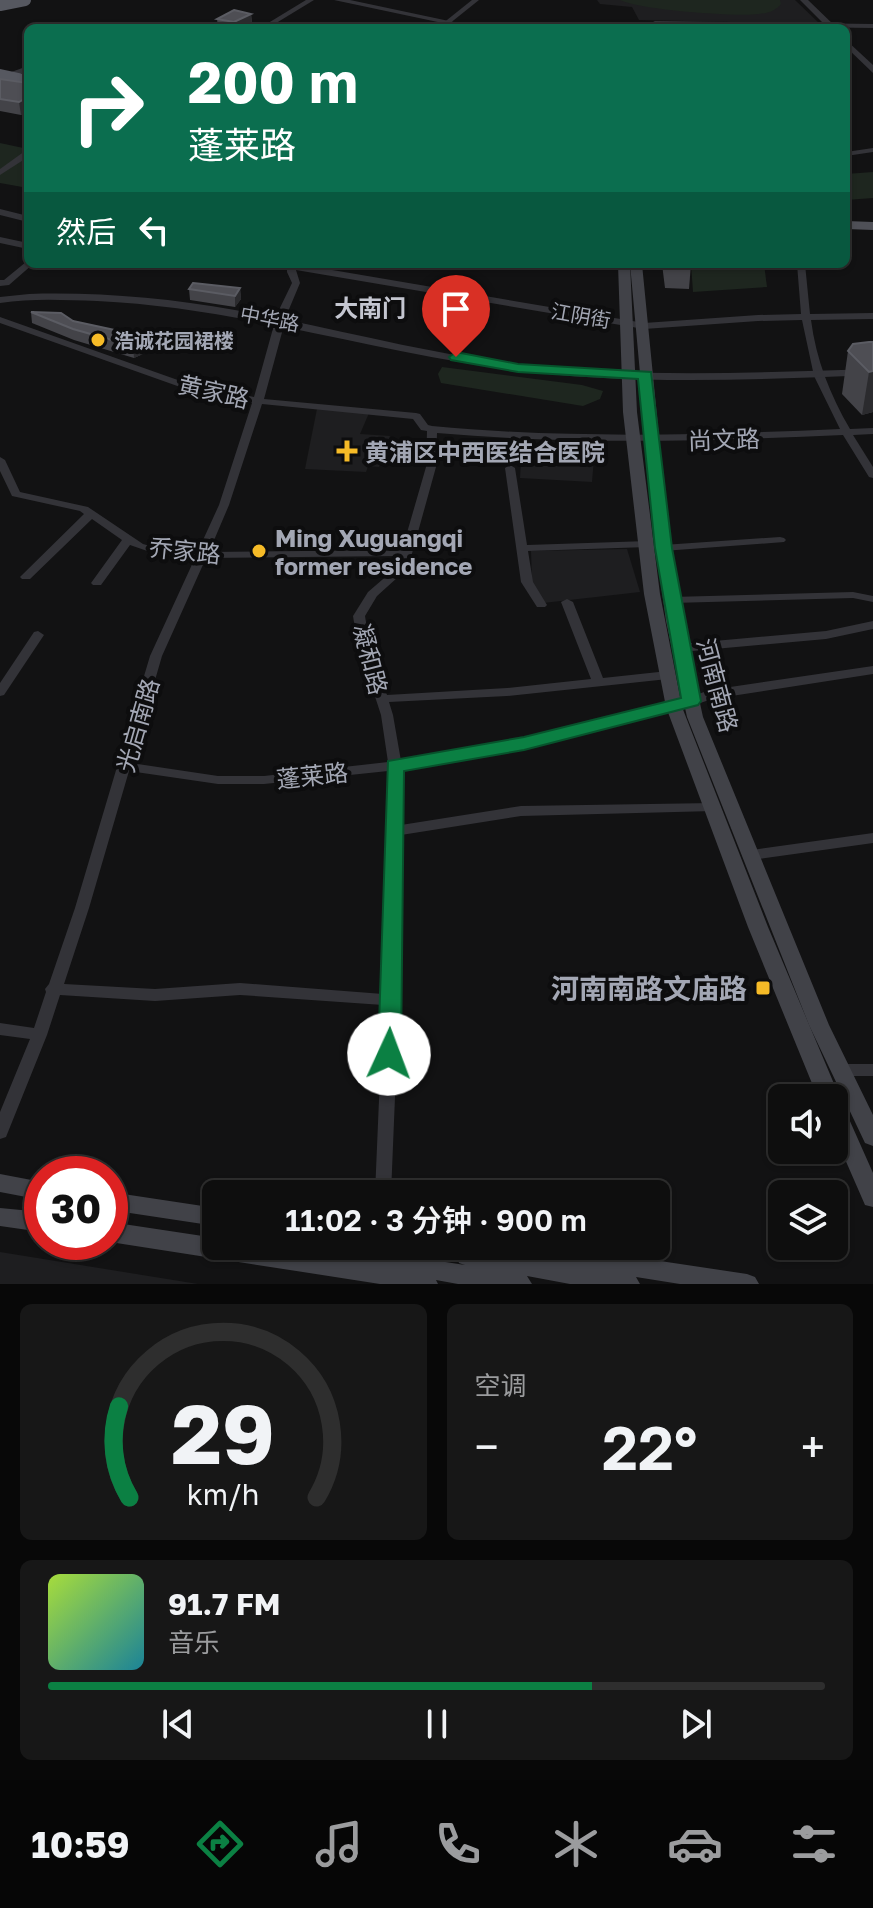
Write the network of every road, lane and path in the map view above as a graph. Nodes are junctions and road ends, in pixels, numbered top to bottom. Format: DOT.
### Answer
graph roads {
  1 [pos="25,0"];
  2 [pos="311,0"];
  3 [pos="338,0"];
  4 [pos="476,0"];
  5 [pos="804,0"];
  6 [pos="0,5"];
  7 [pos="270,24"];
  8 [pos="440,24"];
  9 [pos="445,24"];
  10 [pos="653,24"];
  11 [pos="699,24"];
  12 [pos="829,24"];
  13 [pos="873,26"];
  14 [pos="850,27"];
  15 [pos="850,47"];
  16 [pos="850,60"];
  17 [pos="861,60"];
  18 [pos="873,60"];
  19 [pos="24,69"];
  20 [pos="873,70"];
  21 [pos="2,76"];
  22 [pos="24,79"];
  23 [pos="24,90"];
  24 [pos="873,150"];
  25 [pos="850,153"];
  26 [pos="24,156"];
  27 [pos="0,173"];
  28 [pos="0,213"];
  29 [pos="24,218"];
  30 [pos="850,225"];
  31 [pos="873,226"];
  32 [pos="850,235"];
  33 [pos="873,236"];
  34 [pos="0,240"];
  35 [pos="24,245"];
  36 [pos="24,267"];
  37 [pos="293,268"];
  38 [pos="309,268"];
  39 [pos="624,268"];
  40 [pos="637,268"];
  41 [pos="801,268"];
  42 [pos="0,271"];
  43 [pos="16,272"];
  44 [pos="0,283"];
  45 [pos="0,300"];
  46 [pos="873,316"];
  47 [pos="805,317"];
  48 [pos="0,320"];
  49 [pos="281,320"];
  50 [pos="626,324"];
  51 [pos="644,326"];
  52 [pos="873,372"];
  53 [pos="816,374"];
  54 [pos="638,375"];
  55 [pos="258,401"];
  56 [pos="432,429"];
  57 [pos="873,431"];
  58 [pos="844,432"];
  59 [pos="635,441"];
  60 [pos="654,442"];
  61 [pos="0,460"];
  62 [pos="510,468"];
  63 [pos="873,475"];
  64 [pos="92,513"];
  65 [pos="128,540"];
  66 [pos="780,540"];
  67 [pos="656,546"];
  68 [pos="525,548"];
  69 [pos="406,553"];
  70 [pos="201,555"];
  71 [pos="26,577"];
  72 [pos="97,583"];
  73 [pos="873,599"];
  74 [pos="672,600"];
  75 [pos="567,602"];
  76 [pos="541,605"];
  77 [pos="873,625"];
  78 [pos="38,635"];
  79 [pos="681,648"];
  80 [pos="873,670"];
  81 [pos="668,675"];
  82 [pos="598,681"];
  83 [pos="0,692"];
  84 [pos="381,699"];
  85 [pos="683,704"];
  86 [pos="126,766"];
  87 [pos="395,766"];
  88 [pos="714,807"];
  89 [pos="395,831"];
  90 [pos="873,838"];
  91 [pos="752,855"];
  92 [pos="52,989"];
  93 [pos="391,1000"];
  94 [pos="0,1029"];
  95 [pos="39,1035"];
  96 [pos="840,1070"];
  97 [pos="873,1070"];
  98 [pos="823,1084"];
  99 [pos="0,1132"];
  100 [pos="873,1137"];
  101 [pos="848,1142"];
  102 [pos="384,1180"];
  103 [pos="0,1183"];
  104 [pos="24,1188"];
  105 [pos="873,1198"];
  106 [pos="128,1204"];
  107 [pos="202,1215"];
  108 [pos="0,1217"];
  109 [pos="24,1220"];
  110 [pos="128,1235"];
  111 [pos="492,1260"];
  112 [pos="588,1260"];
  113 [pos="346,1276"];
  114 [pos="426,1284"];
  115 [pos="520,1284"];
  116 [pos="628,1284"];
  117 [pos="747,1284"];
  1 -- 6 [label="highway, bridge"];
  2 -- 7 [label="street"];
  3 -- 8 [label="street"];
  4 -- 9 [label="street"];
  5 -- 12 [label="street"];
  10 -- 11 [label="street"];
  13 -- 14 [label="street"];
  15 -- 17 [label="street"];
  16 -- 17 [label="street"];
  17 -- 18 [label="street"];
  17 -- 20 [label="street"];
  19 -- 21 [label="street"];
  21 -- 22 [label="highway, bridge"];
  21 -- 23 [label="main road"];
  24 -- 25 [label="street"];
  26 -- 27 [label="street"];
  28 -- 29 [label="street"];
  30 -- 31 [label="main road"];
  32 -- 33 [label="main road"];
  34 -- 35 [label="street"];
  36 -- 43 [label="street"];
  37 -- 49 [label="street, 光启南路"];
  38 -- 50 [label="street, 江阴街"];
  39 -- 50 [label="main road, 河南南路"];
  40 -- 51 [label="main road, 河南南路"];
  41 -- 47 [label="street"];
  42 -- 43 [label="street"];
  43 -- 44 [label="street"];
  45 -- 49 [label="street, 中华路"];
  46 -- 47 [label="street, 江阴街"];
  47 -- 51 [label="street, 江阴街"];
  47 -- 53 [label="street"];
  48 -- 55 [label="street, 黄家路"];
  49 -- 54 [label="street, 中华路"];
  49 -- 55 [label="street, 光启南路"];
  50 -- 51 [label="street, 江阴街"];
  50 -- 54 [label="main road, 河南南路"];
  51 -- 54 [label="main road, 河南南路"];
  52 -- 53 [label="street, 中华路"];
  53 -- 54 [label="street, 中华路"];
  53 -- 58 [label="street"];
  54 -- 59 [label="main road, 河南南路"];
  54 -- 60 [label="main road, 河南南路"];
  55 -- 56 [label="street, 黄家路"];
  55 -- 70 [label="street, 光启南路"];
  56 -- 59 [label="street, 尚文路"];
  56 -- 69 [label="street, 凝和路"];
  57 -- 58 [label="street, 尚文路"];
  58 -- 60 [label="street, 尚文路"];
  58 -- 63 [label="street"];
  59 -- 60 [label="street, 尚文路"];
  59 -- 67 [label="main road, 河南南路"];
  60 -- 67 [label="main road, 河南南路"];
  61 -- 64 [label="street, 乔家路"];
  62 -- 68 [label="street"];
  64 -- 65 [label="street, 乔家路"];
  64 -- 71 [label="street"];
  65 -- 70 [label="street, 乔家路"];
  65 -- 72 [label="street"];
  66 -- 67 [label="street"];
  67 -- 68 [label="street"];
  67 -- 74 [label="main road, 河南南路"];
  67 -- 81 [label="main road, 河南南路"];
  68 -- 76 [label="street"];
  69 -- 70 [label="street, 乔家路"];
  69 -- 84 [label="street, 凝和路"];
  70 -- 86 [label="street, 光启南路"];
  73 -- 74 [label="street"];
  74 -- 79 [label="main road, 河南南路"];
  75 -- 82 [label="street"];
  77 -- 79 [label="street"];
  78 -- 83 [label="street"];
  79 -- 85 [label="main road, 河南南路"];
  80 -- 85 [label="street, 蓬莱路"];
  81 -- 82 [label="street"];
  81 -- 85 [label="main road, 河南南路"];
  82 -- 84 [label="street"];
  84 -- 87 [label="street, 凝和路"];
  85 -- 87 [label="street, 蓬莱路"];
  85 -- 88 [label="main road, 河南南路"];
  85 -- 91 [label="main road, 河南南路"];
  86 -- 87 [label="street, 蓬莱路"];
  86 -- 92 [label="street, 光启南路"];
  87 -- 89 [label="street, 凝和路"];
  88 -- 89 [label="street"];
  88 -- 98 [label="main road, 河南南路"];
  89 -- 93 [label="street, 凝和路"];
  90 -- 91 [label="street"];
  91 -- 96 [label="main road, 河南南路"];
  92 -- 93 [label="street"];
  92 -- 95 [label="street, 光启南路"];
  93 -- 102 [label="street, 凝和路"];
  94 -- 95 [label="street"];
  95 -- 99 [label="street, 光启南路"];
  96 -- 97 [label="street"];
  96 -- 100 [label="main road, 河南南路"];
  101 -- 105 [label="main road"];
  103 -- 104 [label="main road"];
  106 -- 107 [label="main road"];
  108 -- 109 [label="main road"];
  110 -- 113 [label="main road"];
  111 -- 116 [label="main road"];
  112 -- 117 [label="main road"];
  113 -- 114 [label="main road"];
  113 -- 115 [label="main road"];
}
